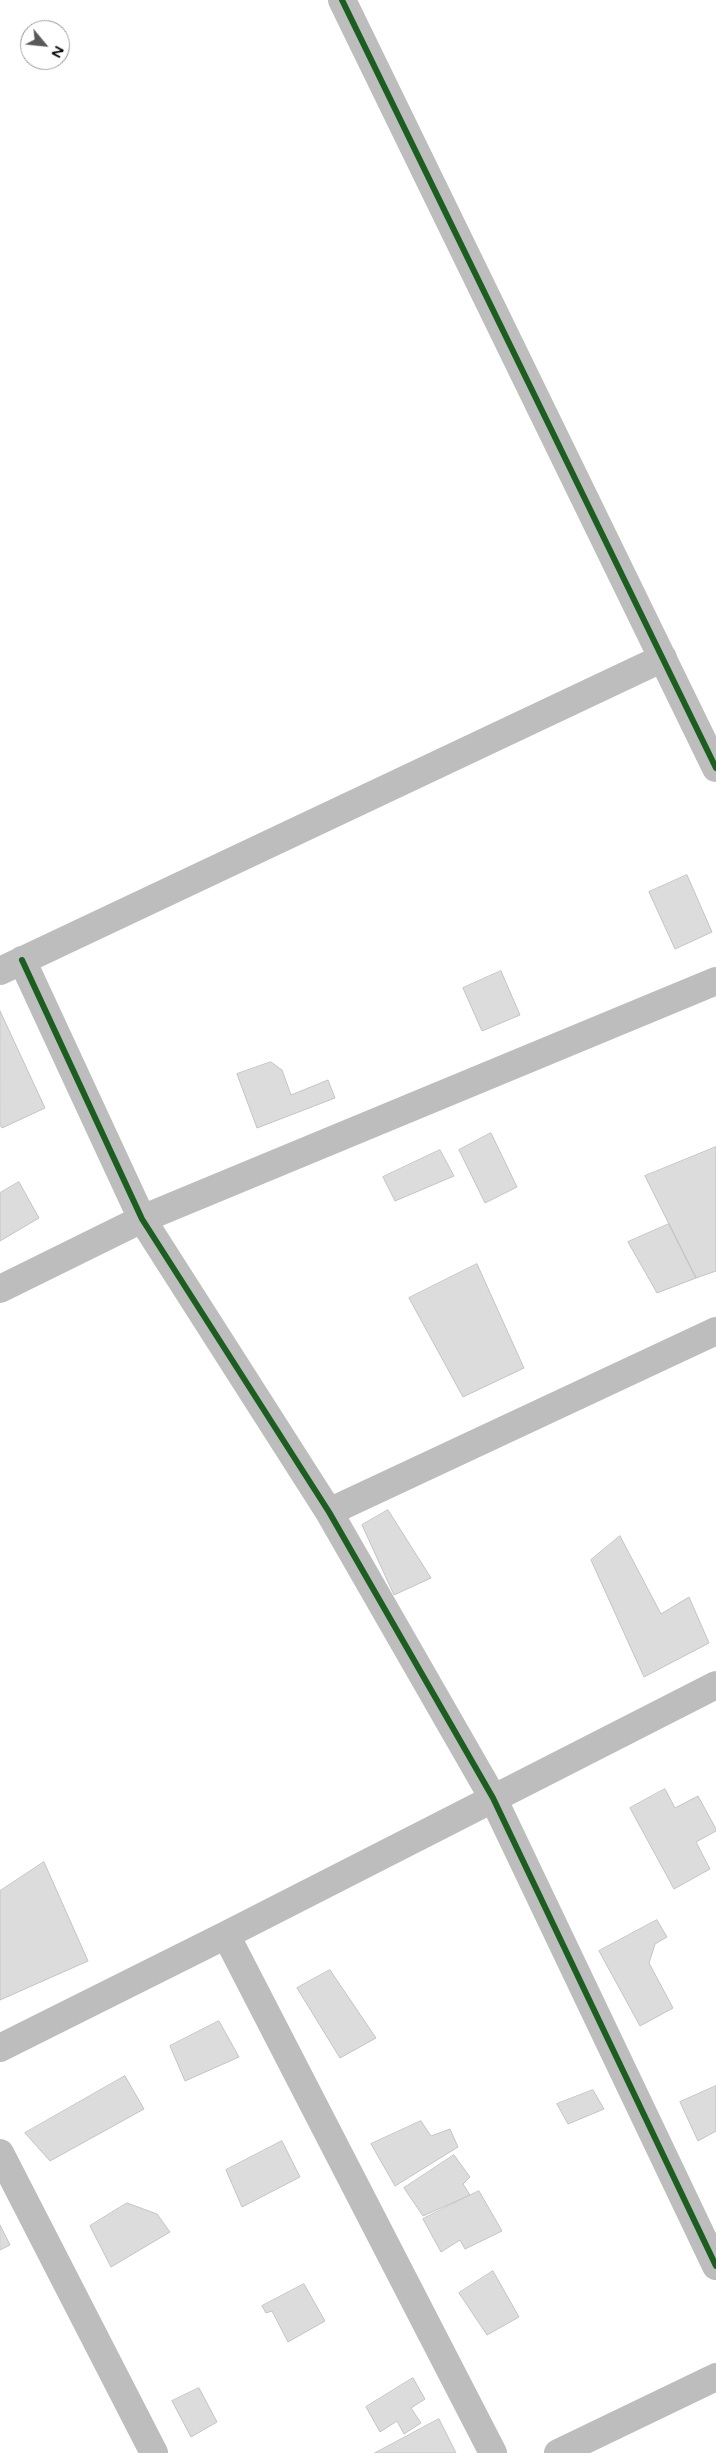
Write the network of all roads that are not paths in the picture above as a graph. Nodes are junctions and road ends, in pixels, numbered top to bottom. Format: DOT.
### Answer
graph roads {
  1 [pos="342,0"];
  2 [pos="663,658"];
  3 [pos="716,768"];
  4 [pos="11,965"];
  5 [pos="716,981"];
  6 [pos="142,1219"];
  7 [pos="0,1289"];
  8 [pos="716,1331"];
  9 [pos="329,1512"];
  10 [pos="716,1685"];
  11 [pos="493,1798"];
  12 [pos="226,1935"];
  13 [pos="0,2048"];
  14 [pos="0,2153"];
  15 [pos="716,2266"];
  16 [pos="716,2377"];
  17 [pos="154,2453"];
  18 [pos="493,2453"];
  19 [pos="558,2453"];
  1 -- 2 [label="street"];
  2 -- 3 [label="street"];
  2 -- 4 [label="street"];
  4 -- 6 [label="street"];
  5 -- 6 [label="street"];
  6 -- 7 [label="street"];
  6 -- 9 [label="street"];
  8 -- 9 [label="street"];
  9 -- 11 [label="street"];
  10 -- 11 [label="street"];
  11 -- 12 [label="street"];
  11 -- 15 [label="street"];
  12 -- 13 [label="street"];
  12 -- 18 [label="street"];
  14 -- 17 [label="street"];
  16 -- 19 [label="street"];
}
